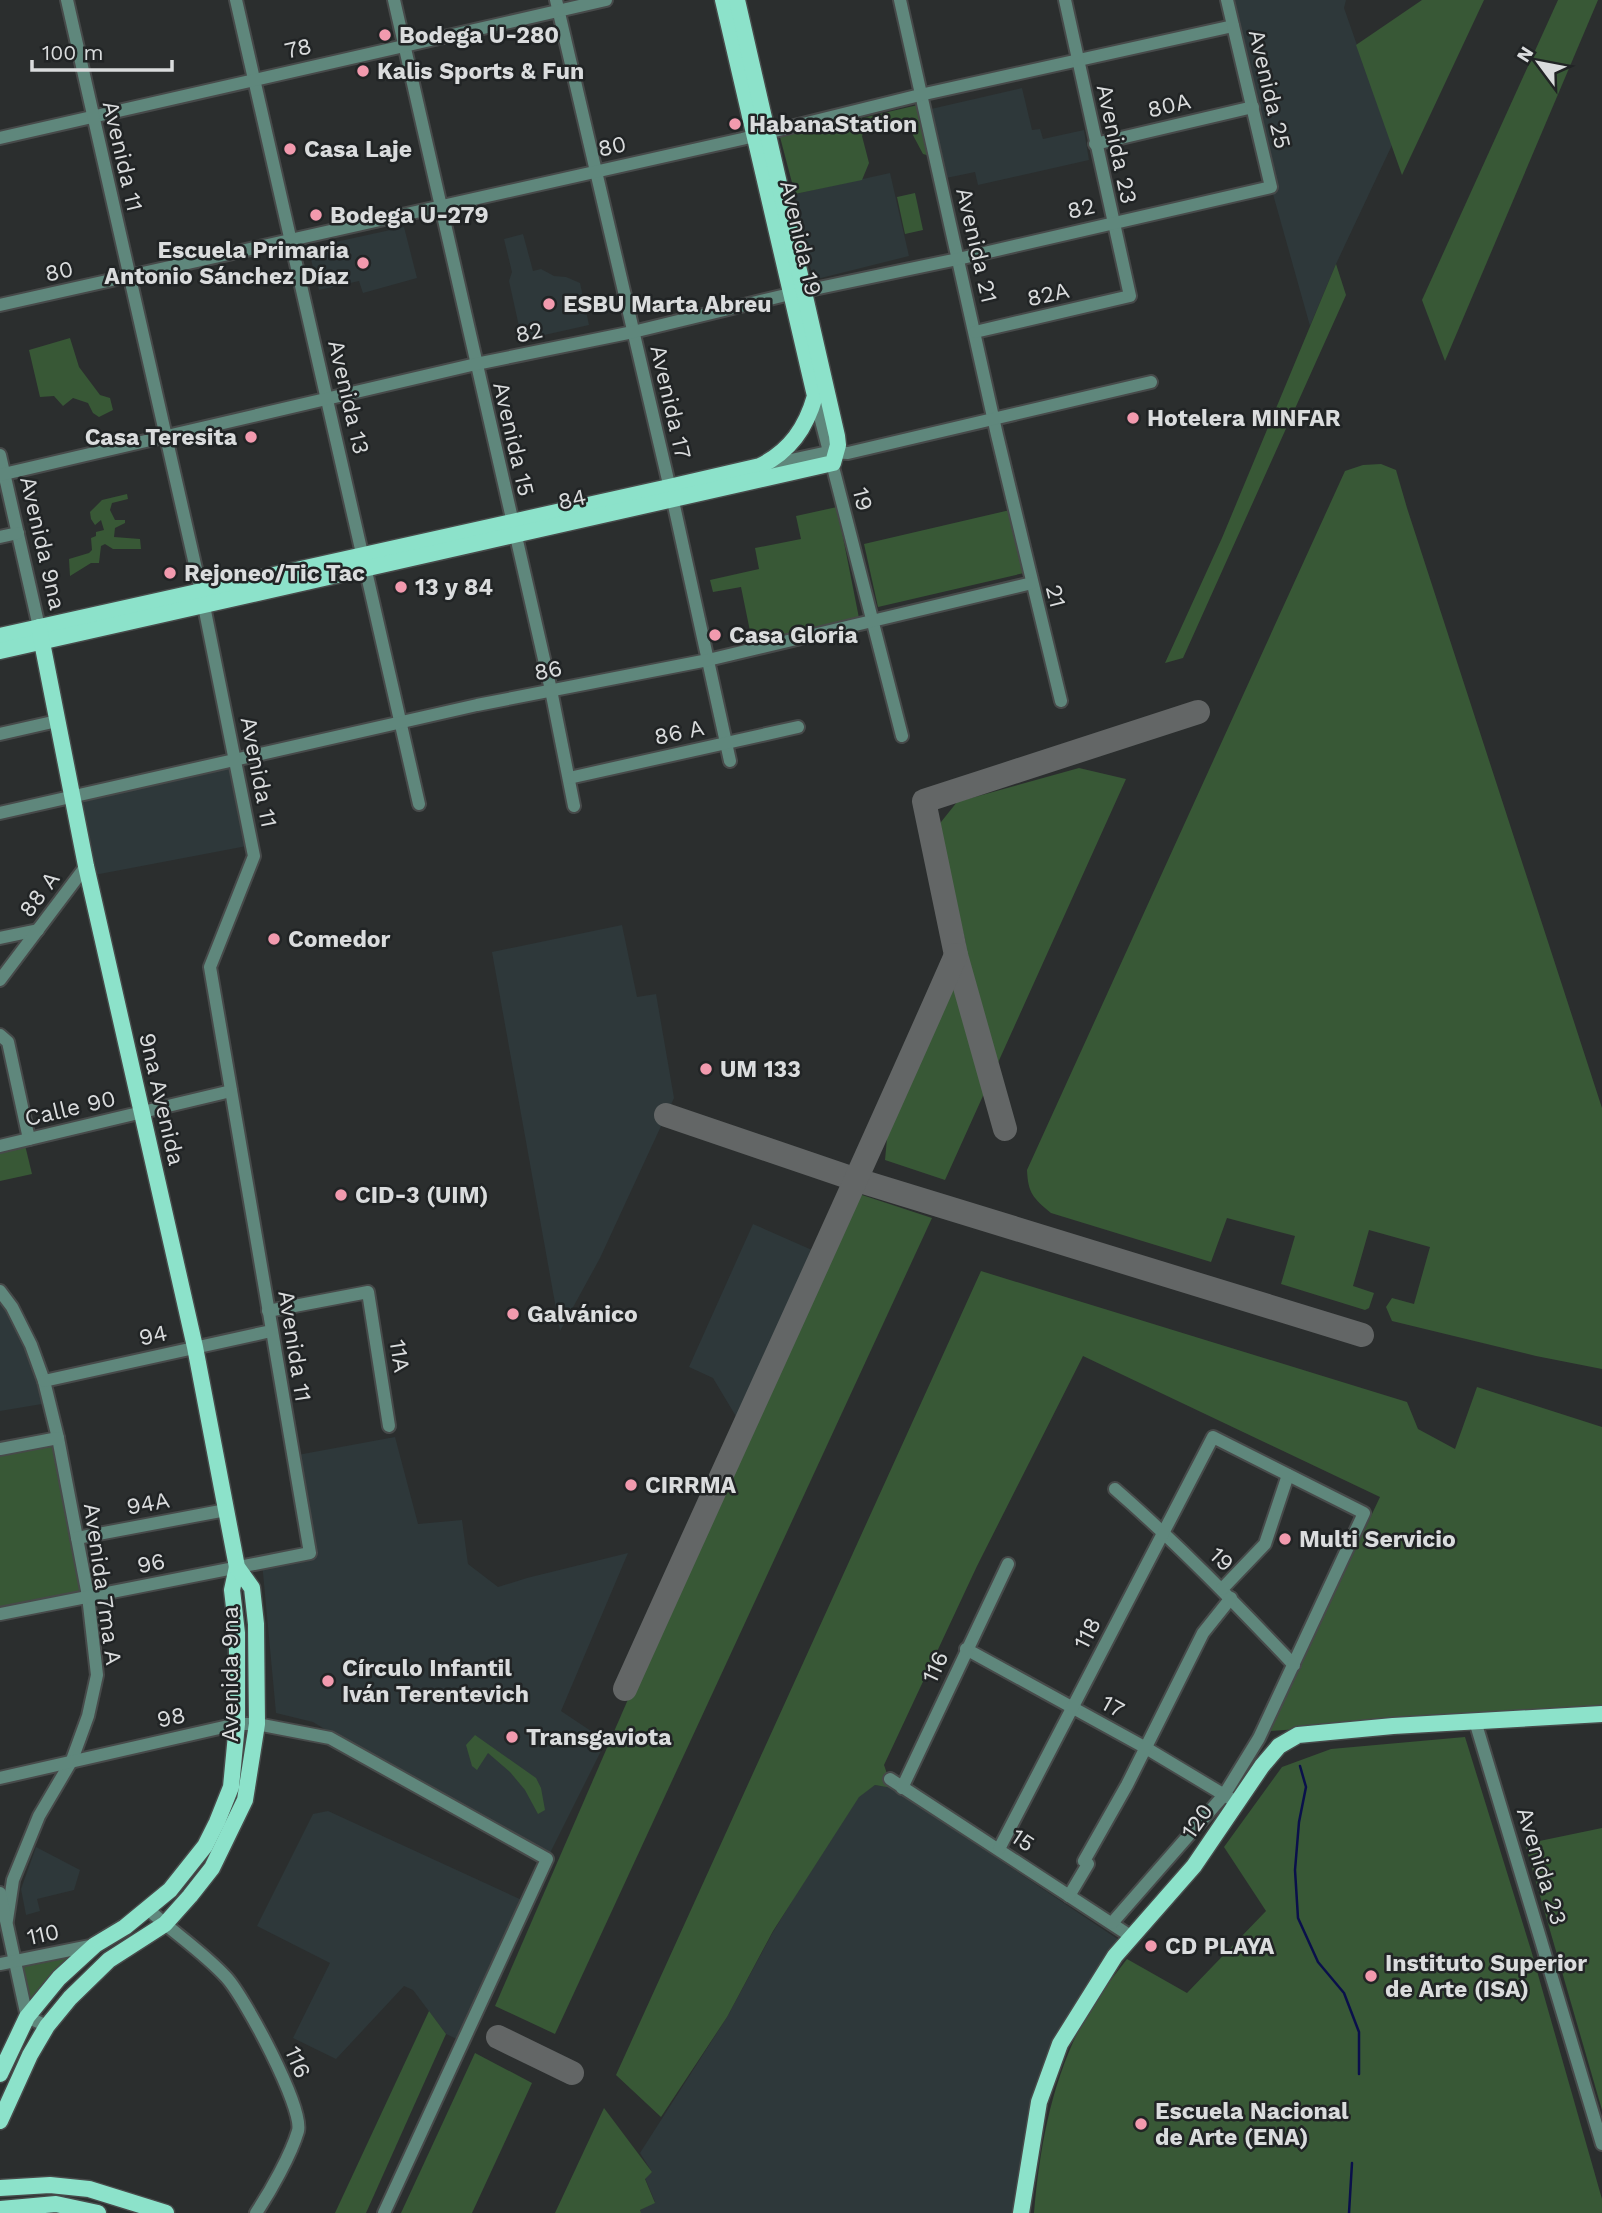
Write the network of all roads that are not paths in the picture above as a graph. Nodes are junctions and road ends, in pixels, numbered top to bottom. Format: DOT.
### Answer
graph roads {
  1 [pos="67,0"];
  2 [pos="236,0"];
  3 [pos="394,0"];
  4 [pos="606,0"];
  5 [pos="723,0"];
  6 [pos="737,0"];
  7 [pos="900,0"];
  8 [pos="1065,0"];
  9 [pos="1227,0"];
  10 [pos="558,5"];
  11 [pos="1233,26"];
  12 [pos="404,46"];
  13 [pos="1078,61"];
  14 [pos="253,80"];
  15 [pos="920,94"];
  16 [pos="1253,107"];
  17 [pos="93,117"];
  18 [pos="761,133"];
  19 [pos="0,138"];
  20 [pos="1095,145"];
  21 [pos="596,171"];
  22 [pos="1271,187"];
  23 [pos="440,206"];
  24 [pos="1112,222"];
  25 [pos="292,239"];
  26 [pos="958,259"];
  27 [pos="129,277"];
  28 [pos="797,292"];
  29 [pos="1130,296"];
  30 [pos="0,305"];
  31 [pos="633,332"];
  32 [pos="975,332"];
  33 [pos="476,364"];
  34 [pos="1151,385"];
  35 [pos="815,396"];
  36 [pos="327,400"];
  37 [pos="994,421"];
  38 [pos="165,436"];
  39 [pos="0,455"];
  40 [pos="832,456"];
  41 [pos="760,466"];
  42 [pos="2,475"];
  43 [pos="671,493"];
  44 [pos="1012,500"];
  45 [pos="513,529"];
  46 [pos="18,533"];
  47 [pos="0,537"];
  48 [pos="365,561"];
  49 [pos="1032,583"];
  50 [pos="202,598"];
  51 [pos="872,621"];
  52 [pos="41,634"];
  53 [pos="0,636"];
  54 [pos="0,651"];
  55 [pos="708,660"];
  56 [pos="551,690"];
  57 [pos="1061,701"];
  58 [pos="57,721"];
  59 [pos="402,722"];
  60 [pos="798,727"];
  61 [pos="0,734"];
  62 [pos="902,736"];
  63 [pos="726,743"];
  64 [pos="236,760"];
  65 [pos="730,761"];
  66 [pos="569,778"];
  67 [pos="72,797"];
  68 [pos="419,804"];
  69 [pos="574,806"];
  70 [pos="0,813"];
  71 [pos="86,866"];
  72 [pos="38,930"];
  73 [pos="0,938"];
  74 [pos="0,980"];
  75 [pos="0,1035"];
  76 [pos="231,1091"];
  77 [pos="141,1113"];
  78 [pos="29,1139"];
  79 [pos="0,1146"];
  80 [pos="0,1291"];
  81 [pos="268,1311"];
  82 [pos="271,1331"];
  83 [pos="195,1347"];
  84 [pos="44,1381"];
  85 [pos="389,1426"];
  86 [pos="58,1438"];
  87 [pos="0,1449"];
  88 [pos="1288,1475"];
  89 [pos="1115,1489"];
  90 [pos="226,1510"];
  91 [pos="1163,1531"];
  92 [pos="77,1538"];
  93 [pos="310,1553"];
  94 [pos="1007,1564"];
  95 [pos="237,1567"];
  96 [pos="1227,1594"];
  97 [pos="88,1597"];
  98 [pos="0,1614"];
  99 [pos="966,1649"];
  100 [pos="1294,1665"];
  101 [pos="1072,1707"];
  102 [pos="1602,1714"];
  103 [pos="1475,1721"];
  104 [pos="237,1724"];
  105 [pos="257,1724"];
  106 [pos="1146,1748"];
  107 [pos="72,1760"];
  108 [pos="0,1778"];
  109 [pos="890,1779"];
  110 [pos="902,1788"];
  111 [pos="1231,1799"];
  112 [pos="999,1849"];
  113 [pos="6,1881"];
  114 [pos="0,1893"];
  115 [pos="1069,1896"];
  116 [pos="149,1910"];
  117 [pos="7,1920"];
  118 [pos="1112,1923"];
  119 [pos="159,1929"];
  120 [pos="1132,1937"];
  121 [pos="95,1945"];
  122 [pos="16,1961"];
  123 [pos="0,1964"];
  124 [pos="27,2017"];
  125 [pos="47,2026"];
  126 [pos="0,2074"];
  127 [pos="0,2121"];
  128 [pos="1602,2144"];
  129 [pos="50,2185"];
  130 [pos="0,2188"];
  131 [pos="0,2209"];
  132 [pos="58,2209"];
  133 [pos="98,2213"];
  134 [pos="166,2213"];
  135 [pos="256,2213"];
  136 [pos="384,2213"];
  137 [pos="1021,2213"];
  1 -- 17 [label="street, Avenida 11"];
  2 -- 14 [label="street, Avenida 13"];
  3 -- 12 [label="street, Avenida 15"];
  4 -- 10 [label="street, 78"];
  5 -- 18 [label="main road, Avenida 19"];
  6 -- 18 [label="main road, Avenida 19"];
  7 -- 15 [label="street, Avenida 21"];
  8 -- 13 [label="street, Avenida 23"];
  9 -- 11 [label="street, Avenida 25"];
  10 -- 12 [label="street, 78"];
  10 -- 21 [label="street, Avenida 17"];
  11 -- 13 [label="street, 80"];
  11 -- 16 [label="street, Avenida 25"];
  12 -- 14 [label="street, 78"];
  12 -- 23 [label="street, Avenida 15"];
  13 -- 15 [label="street, 80"];
  13 -- 20 [label="street, Avenida 23"];
  14 -- 17 [label="street, 78"];
  14 -- 25 [label="street, Avenida 13"];
  15 -- 18 [label="street, 80"];
  15 -- 26 [label="street, Avenida 21"];
  16 -- 20 [label="street, 80A"];
  16 -- 22 [label="street, Avenida 25"];
  17 -- 19 [label="street, 78"];
  17 -- 27 [label="street, Avenida 11"];
  18 -- 21 [label="street, 80"];
  18 -- 28 [label="main road, Avenida 19"];
  20 -- 24 [label="street, Avenida 23"];
  21 -- 23 [label="street, 80"];
  21 -- 31 [label="street, Avenida 17"];
  22 -- 24 [label="street, 82"];
  23 -- 25 [label="street, 80"];
  23 -- 33 [label="street, Avenida 15"];
  24 -- 26 [label="street, 82"];
  24 -- 29 [label="street, Avenida 23"];
  25 -- 27 [label="street, 80"];
  25 -- 36 [label="street, Avenida 13"];
  26 -- 28 [label="street, 82"];
  26 -- 32 [label="street, Avenida 21"];
  27 -- 30 [label="street, 80"];
  27 -- 38 [label="street, Avenida 11"];
  28 -- 31 [label="street, 82"];
  28 -- 35 [label="main road, Avenida 19"];
  28 -- 40 [label="main road, Avenida 19"];
  29 -- 32 [label="street, 82A"];
  31 -- 33 [label="street, 82"];
  31 -- 43 [label="street, Avenida 17"];
  32 -- 37 [label="street, Avenida 21"];
  33 -- 36 [label="street, 82"];
  33 -- 45 [label="street, Avenida 15"];
  34 -- 37 [label="street, 84"];
  35 -- 40 [label="street, 19"];
  35 -- 41 [label="main road"];
  36 -- 38 [label="street, 82"];
  36 -- 48 [label="street, Avenida 13"];
  37 -- 40 [label="street, 84"];
  37 -- 44 [label="street, Avenida 21"];
  38 -- 42 [label="street, 82"];
  38 -- 50 [label="street, Avenida 11"];
  39 -- 42 [label="street, Avenida 9na"];
  40 -- 41 [label="street"];
  40 -- 43 [label="main road, 84"];
  40 -- 51 [label="street, 19"];
  41 -- 43 [label="main road, 84"];
  42 -- 46 [label="street, Avenida 9na"];
  43 -- 45 [label="main road, 84"];
  43 -- 55 [label="street, Avenida 17"];
  44 -- 49 [label="street, 21"];
  45 -- 48 [label="main road, 84"];
  45 -- 56 [label="street, Avenida 15"];
  46 -- 47 [label="street"];
  46 -- 52 [label="street, Avenida 9na"];
  48 -- 50 [label="main road, 84"];
  48 -- 59 [label="street, Avenida 13"];
  49 -- 51 [label="street, 86"];
  49 -- 57 [label="street, 21"];
  50 -- 52 [label="main road, 84"];
  50 -- 64 [label="street, Avenida 11"];
  51 -- 55 [label="street, 86"];
  51 -- 62 [label="street"];
  52 -- 53 [label="main road, 84"];
  52 -- 54 [label="main road, 84"];
  52 -- 58 [label="main road, 9na Avenida"];
  55 -- 56 [label="street, 86"];
  55 -- 63 [label="street, Avenida 17"];
  56 -- 59 [label="street, 86"];
  56 -- 66 [label="street, Avenida 15"];
  58 -- 61 [label="street"];
  58 -- 67 [label="main road, 9na Avenida"];
  59 -- 64 [label="street, 86"];
  59 -- 68 [label="street, Avenida 13"];
  60 -- 63 [label="street, 86 A"];
  63 -- 65 [label="street"];
  63 -- 66 [label="street, 86 A"];
  64 -- 67 [label="street, 86"];
  64 -- 76 [label="street, Avenida 11"];
  66 -- 69 [label="street, Avenida 15"];
  67 -- 70 [label="street, 86"];
  67 -- 71 [label="main road, 9na Avenida"];
  71 -- 72 [label="street, 88 A"];
  71 -- 77 [label="main road, 9na Avenida"];
  72 -- 73 [label="street"];
  72 -- 74 [label="street, 88 A"];
  75 -- 78 [label="street"];
  76 -- 77 [label="street, Calle 90"];
  76 -- 81 [label="street, Avenida 11"];
  77 -- 78 [label="street, Calle 90"];
  77 -- 83 [label="main road, 9na Avenida"];
  78 -- 79 [label="street, Calle 90"];
  80 -- 84 [label="street, Avenida 7ma A"];
  81 -- 82 [label="street, Avenida 11"];
  81 -- 85 [label="street, 11A"];
  82 -- 83 [label="street, 94"];
  82 -- 93 [label="street, Avenida 11"];
  83 -- 84 [label="street, 94"];
  83 -- 90 [label="main road, 9na Avenida"];
  84 -- 86 [label="street, Avenida 7ma A"];
  86 -- 87 [label="street"];
  86 -- 92 [label="street, Avenida 7ma A"];
  88 -- 91 [label="street, 118"];
  88 -- 96 [label="street"];
  88 -- 100 [label="street, 120"];
  89 -- 91 [label="street, 19"];
  90 -- 92 [label="street, 94A"];
  90 -- 95 [label="main road, 9na Avenida"];
  91 -- 96 [label="street, 19"];
  91 -- 101 [label="street, 118"];
  92 -- 97 [label="street, Avenida 7ma A"];
  93 -- 95 [label="street, 96"];
  94 -- 99 [label="street, 116"];
  95 -- 97 [label="street, 96"];
  95 -- 104 [label="main road, Avenida 9na"];
  95 -- 105 [label="main road, Avenida 9na"];
  96 -- 100 [label="street, 19"];
  96 -- 106 [label="street"];
  97 -- 98 [label="street, 96"];
  97 -- 107 [label="street, Avenida 7ma A"];
  99 -- 101 [label="street, 17"];
  99 -- 110 [label="street, 116"];
  100 -- 111 [label="street, 120"];
  101 -- 106 [label="street, 17"];
  101 -- 112 [label="street, 118"];
  102 -- 103 [label="main road, 120"];
  103 -- 111 [label="main road, 120"];
  103 -- 128 [label="street, Avenida 23"];
  104 -- 105 [label="street, 98"];
  104 -- 107 [label="street, 98"];
  104 -- 116 [label="main road, Avenida 9na"];
  105 -- 119 [label="main road, Avenida 9na"];
  105 -- 136 [label="street, 98"];
  106 -- 111 [label="street, 17"];
  106 -- 115 [label="street"];
  107 -- 108 [label="street, 98"];
  107 -- 113 [label="street, Avenida 7ma A"];
  109 -- 110 [label="street, 15"];
  110 -- 112 [label="street, 15"];
  111 -- 118 [label="street, 120"];
  111 -- 120 [label="main road, 120"];
  112 -- 115 [label="street, 15"];
  113 -- 117 [label="street, Avenida 7ma A"];
  114 -- 117 [label="street"];
  115 -- 118 [label="street, 15"];
  116 -- 119 [label="street, 116"];
  116 -- 121 [label="main road, Avenida 9na"];
  117 -- 122 [label="street"];
  118 -- 120 [label="street, 15"];
  119 -- 125 [label="main road, Avenida 9na"];
  119 -- 135 [label="street, 116"];
  120 -- 137 [label="main road, 120"];
  121 -- 122 [label="street, 110"];
  121 -- 124 [label="main road, Avenida 9na"];
  122 -- 123 [label="street, 110"];
  122 -- 124 [label="street"];
  124 -- 125 [label="street"];
  124 -- 126 [label="main road, Avenida 9na"];
  125 -- 127 [label="main road, Avenida 9na"];
  129 -- 130 [label="main road"];
  129 -- 132 [label="street"];
  129 -- 134 [label="main road"];
  131 -- 132 [label="main road"];
  132 -- 133 [label="main road"];
}
